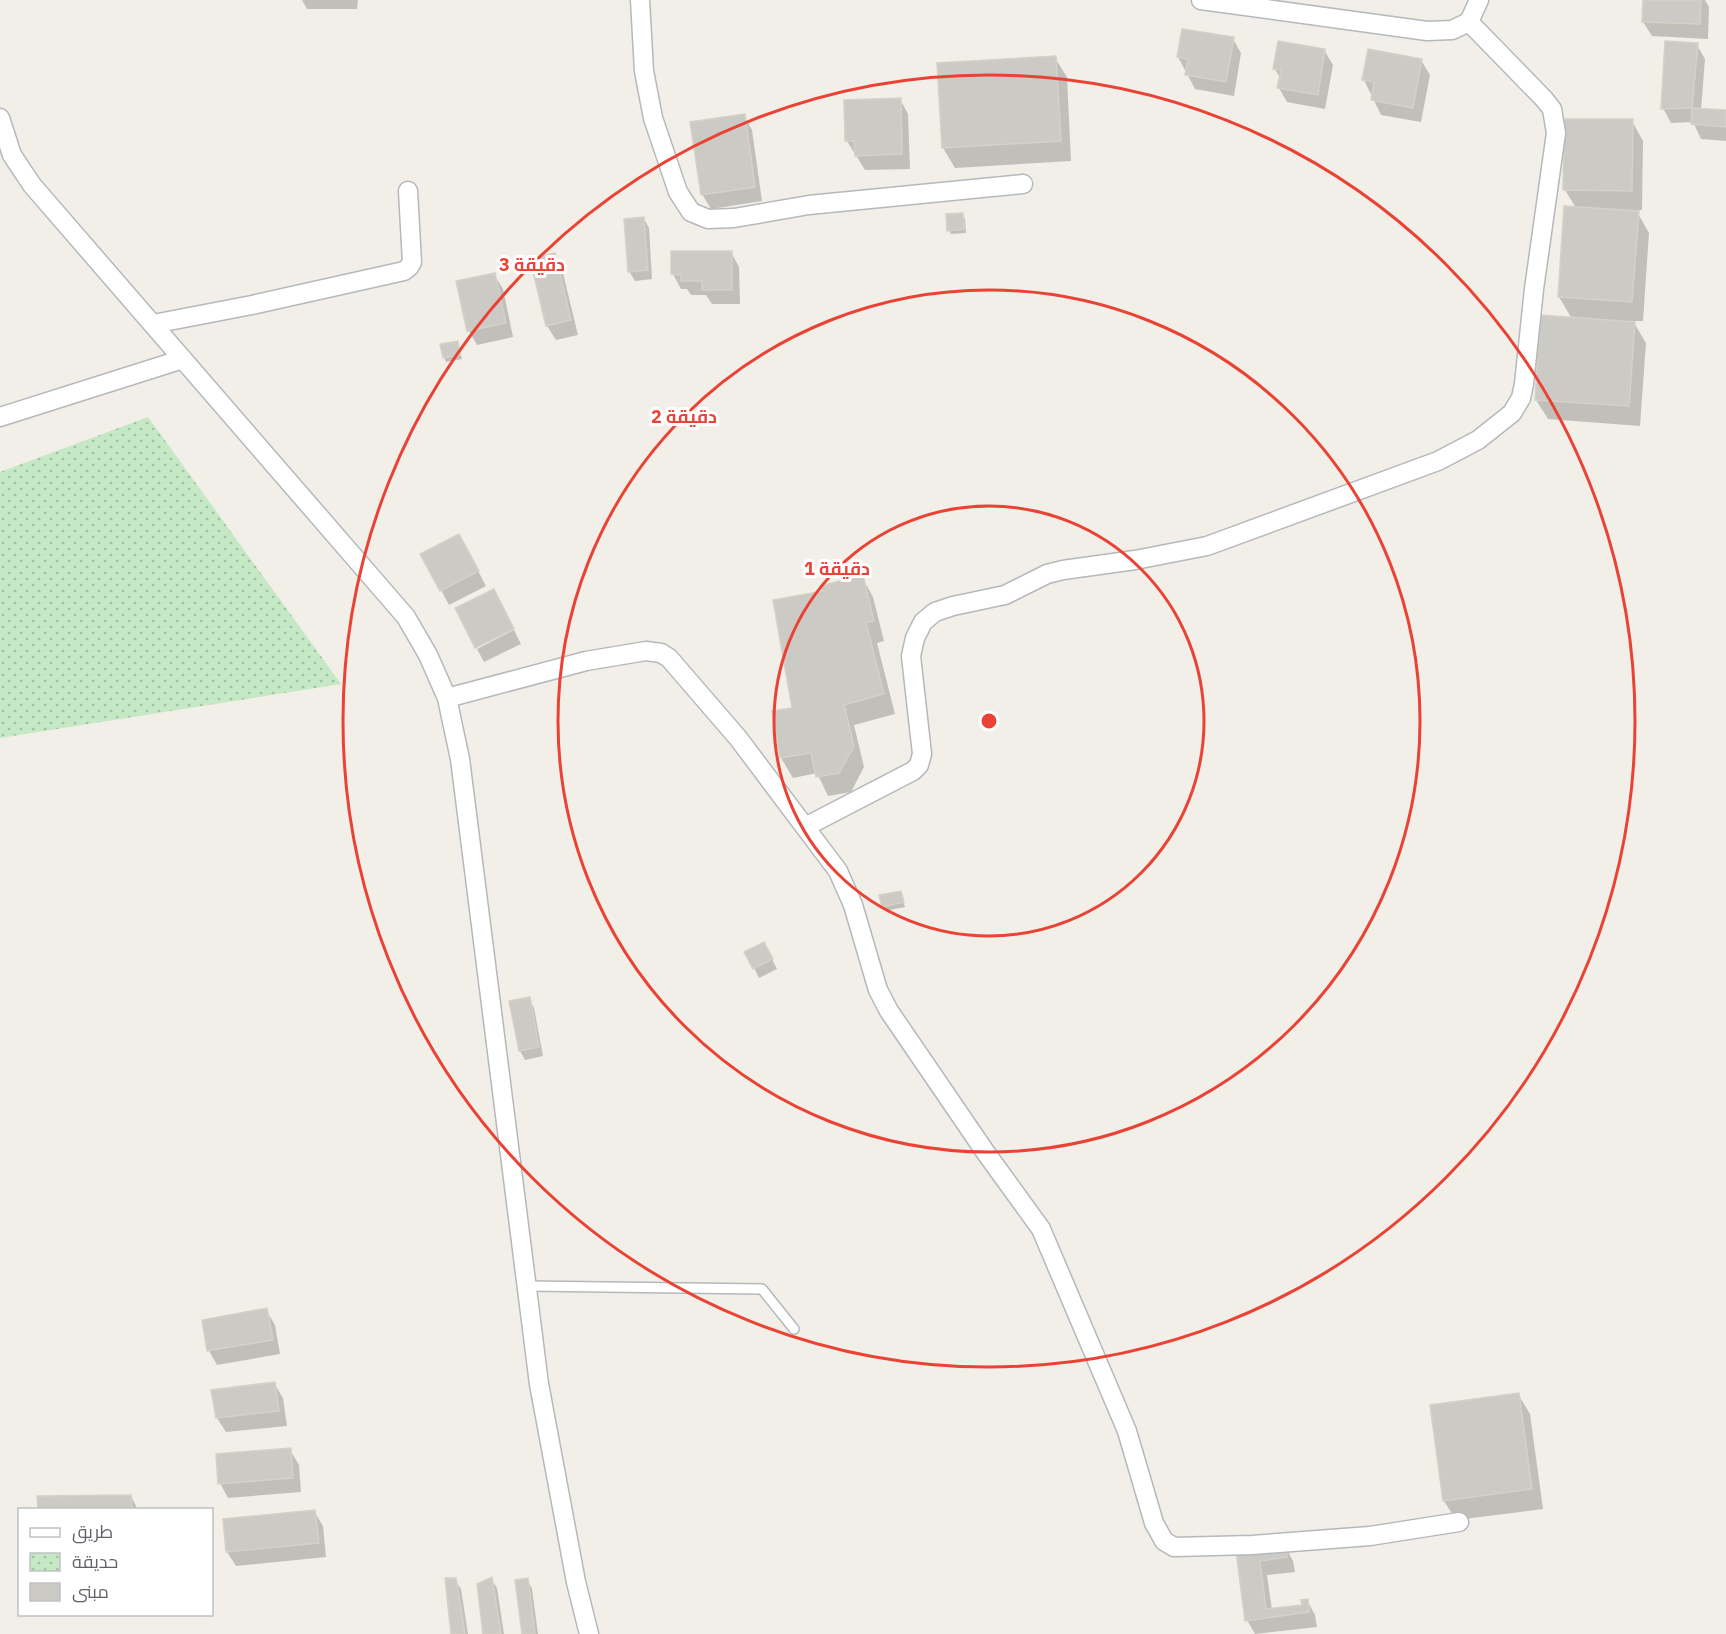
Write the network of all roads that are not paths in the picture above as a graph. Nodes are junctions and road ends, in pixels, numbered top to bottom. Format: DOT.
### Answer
graph roads {
  1 [pos="640,0"];
  2 [pos="1201,0"];
  3 [pos="1479,0"];
  4 [pos="1469,22"];
  5 [pos="0,118"];
  6 [pos="1023,184"];
  7 [pos="408,191"];
  8 [pos="153,324"];
  9 [pos="183,360"];
  10 [pos="0,417"];
  11 [pos="447,698"];
  12 [pos="806,827"];
  13 [pos="527,1286"];
  14 [pos="794,1329"];
  15 [pos="1459,1522"];
  16 [pos="589,1634"];
  1 -- 6 [label="street"];
  2 -- 4 [label="street"];
  3 -- 4 [label="street"];
  4 -- 12 [label="street"];
  5 -- 8 [label="street"];
  7 -- 8 [label="street"];
  8 -- 9 [label="street"];
  9 -- 10 [label="street"];
  9 -- 11 [label="street"];
  11 -- 12 [label="street"];
  11 -- 13 [label="street"];
  12 -- 15 [label="street"];
  13 -- 14 [label="lane"];
  13 -- 16 [label="street"];
}
